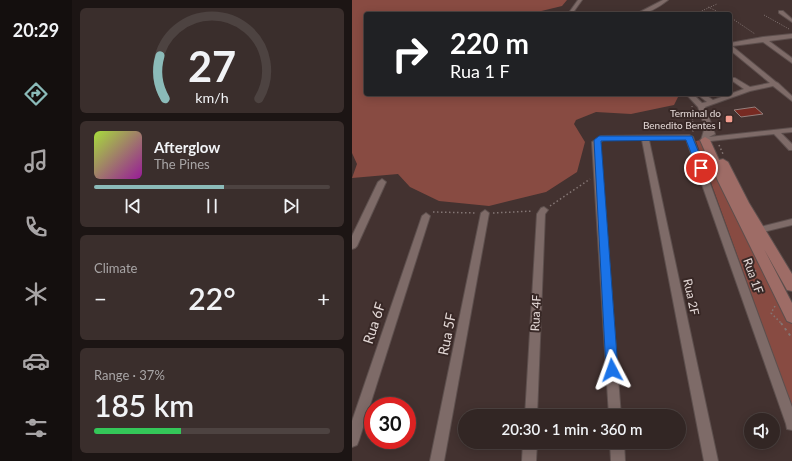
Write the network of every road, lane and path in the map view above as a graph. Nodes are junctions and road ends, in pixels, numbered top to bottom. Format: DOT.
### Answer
graph roads {
  1 [pos="580,0"];
  2 [pos="666,0"];
  3 [pos="717,4"];
  4 [pos="708,7"];
  5 [pos="571,12"];
  6 [pos="644,12"];
  7 [pos="699,12"];
  8 [pos="719,12"];
  9 [pos="781,12"];
  10 [pos="764,15"];
  11 [pos="732,18"];
  12 [pos="792,21"];
  13 [pos="792,31"];
  14 [pos="792,36"];
  15 [pos="763,39"];
  16 [pos="732,46"];
  17 [pos="732,48"];
  18 [pos="792,61"];
  19 [pos="733,79"];
  20 [pos="776,84"];
  21 [pos="749,90"];
  22 [pos="691,96"];
  23 [pos="703,96"];
  24 [pos="730,96"];
  25 [pos="732,96"];
  26 [pos="792,99"];
  27 [pos="712,102"];
  28 [pos="700,105"];
  29 [pos="792,130"];
  30 [pos="776,132"];
  31 [pos="709,135"];
  32 [pos="691,136"];
  33 [pos="645,138"];
  34 [pos="792,148"];
  35 [pos="600,173"];
  36 [pos="382,182"];
  37 [pos="544,210"];
  38 [pos="485,213"];
  39 [pos="426,216"];
  40 [pos="792,222"];
  41 [pos="759,230"];
  42 [pos="352,246"];
  43 [pos="745,263"];
  44 [pos="761,274"];
  45 [pos="792,286"];
  46 [pos="775,305"];
  47 [pos="792,317"];
  48 [pos="792,338"];
  49 [pos="531,409"];
  50 [pos="615,409"];
  51 [pos="792,424"];
  52 [pos="352,440"];
  53 [pos="530,449"];
  54 [pos="617,449"];
  55 [pos="437,461"];
  56 [pos="529,461"];
  57 [pos="618,461"];
  58 [pos="711,461"];
  1 -- 5 [label="street"];
  2 -- 6 [label="street"];
  3 -- 4 [label="path"];
  4 -- 7 [label="path"];
  4 -- 8 [label="path"];
  9 -- 12 [label="street"];
  10 -- 13 [label="path"];
  11 -- 15 [label="path"];
  14 -- 15 [label="street"];
  15 -- 16 [label="street"];
  15 -- 18 [label="street"];
  17 -- 20 [label="street"];
  19 -- 21 [label="street"];
  20 -- 21 [label="street"];
  20 -- 26 [label="street"];
  21 -- 25 [label="street"];
  22 -- 28 [label="street"];
  23 -- 27 [label="street"];
  24 -- 27 [label="street"];
  27 -- 28 [label="street"];
  28 -- 31 [label="street"];
  28 -- 32 [label="path"];
  29 -- 30 [label="street"];
  30 -- 31 [label="street"];
  30 -- 34 [label="street"];
  31 -- 41 [label="street"];
  31 -- 47 [label="street"];
  32 -- 33 [label="street"];
  32 -- 51 [label="street, Rua 1F"];
  33 -- 35 [label="street"];
  33 -- 58 [label="street, Rua 2F"];
  35 -- 37 [label="path"];
  35 -- 50 [label="street"];
  36 -- 42 [label="street"];
  37 -- 49 [label="street, Rua 4F"];
  38 -- 55 [label="street, Rua 5F"];
  39 -- 52 [label="street, Rua 6F"];
  40 -- 41 [label="street"];
  41 -- 45 [label="street"];
  43 -- 44 [label="path"];
  46 -- 48 [label="path"];
  53 -- 56 [label="street"];
  54 -- 57 [label="street"];
}
